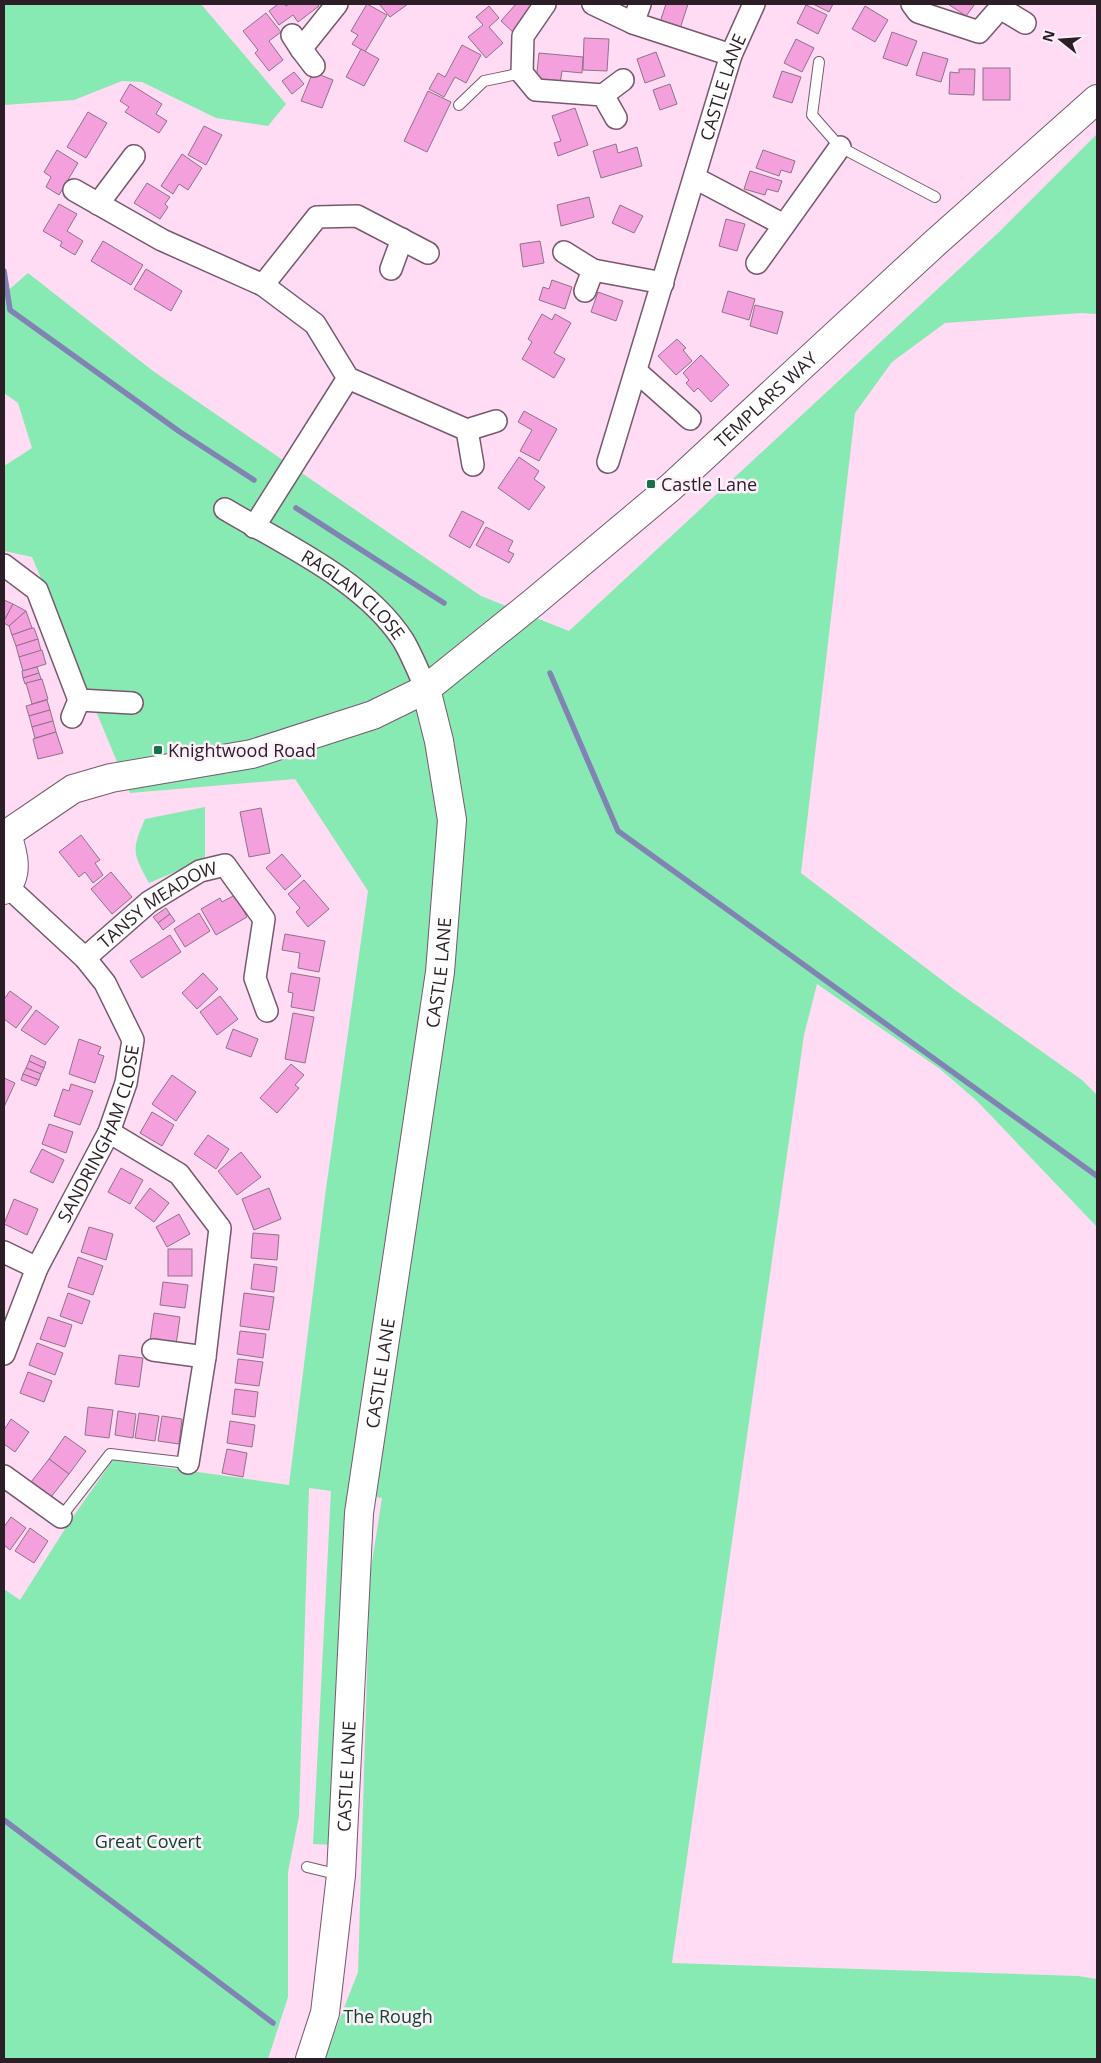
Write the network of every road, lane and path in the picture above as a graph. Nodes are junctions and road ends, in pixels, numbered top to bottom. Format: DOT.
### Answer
graph roads {
  1 [pos="337,4"];
  2 [pos="545,4"];
  3 [pos="593,4"];
  4 [pos="754,4"];
  5 [pos="912,4"];
  6 [pos="1001,6"];
  7 [pos="636,13"];
  8 [pos="1025,23"];
  9 [pos="302,50"];
  10 [pos="731,55"];
  11 [pos="819,62"];
  12 [pos="522,73"];
  13 [pos="623,80"];
  14 [pos="603,95"];
  15 [pos="1097,99"];
  16 [pos="459,105"];
  17 [pos="616,118"];
  18 [pos="840,147"];
  19 [pos="134,156"];
  20 [pos="695,178"];
  21 [pos="74,190"];
  22 [pos="936,197"];
  23 [pos="98,204"];
  24 [pos="784,225"];
  25 [pos="402,238"];
  26 [pos="428,252"];
  27 [pos="564,252"];
  28 [pos="757,263"];
  29 [pos="391,268"];
  30 [pos="593,270"];
  31 [pos="663,283"];
  32 [pos="263,285"];
  33 [pos="585,291"];
  34 [pos="637,372"];
  35 [pos="348,378"];
  36 [pos="690,419"];
  37 [pos="496,421"];
  38 [pos="468,430"];
  39 [pos="608,462"];
  40 [pos="473,465"];
  41 [pos="225,509"];
  42 [pos="254,527"];
  43 [pos="4,565"];
  44 [pos="426,689"];
  45 [pos="132,703"];
  46 [pos="5,834"];
  47 [pos="5,888"];
  48 [pos="85,958"];
  49 [pos="266,1011"];
  50 [pos="109,1132"];
  51 [pos="4,1252"];
  52 [pos="37,1268"];
  53 [pos="153,1350"];
  54 [pos="4,1354"];
  55 [pos="205,1357"];
  56 [pos="188,1463"];
  57 [pos="4,1476"];
  58 [pos="61,1517"];
  59 [pos="306,1867"];
  60 [pos="341,1875"];
  61 [pos="310,2059"];
  1 -- 9 [label="street"];
  2 -- 12 [label="street"];
  3 -- 7 [label="street"];
  4 -- 10 [label="street, CASTLE LANE"];
  5 -- 6 [label="street"];
  6 -- 8 [label="street"];
  7 -- 10 [label="street"];
  10 -- 20 [label="street, CASTLE LANE"];
  11 -- 18 [label="lane"];
  12 -- 14 [label="street"];
  12 -- 16 [label="lane"];
  13 -- 14 [label="street"];
  14 -- 17 [label="street"];
  15 -- 44 [label="street, TEMPLARS WAY"];
  18 -- 22 [label="lane"];
  18 -- 24 [label="street"];
  19 -- 23 [label="street"];
  20 -- 24 [label="street"];
  20 -- 31 [label="street, CASTLE LANE"];
  21 -- 23 [label="street"];
  23 -- 32 [label="street"];
  24 -- 28 [label="street"];
  25 -- 26 [label="street"];
  25 -- 29 [label="street"];
  25 -- 32 [label="street"];
  27 -- 30 [label="street"];
  30 -- 31 [label="street"];
  30 -- 33 [label="street"];
  31 -- 34 [label="street, CASTLE LANE"];
  32 -- 35 [label="street"];
  34 -- 36 [label="street"];
  34 -- 39 [label="street, CASTLE LANE"];
  35 -- 38 [label="street"];
  35 -- 42 [label="street"];
  37 -- 38 [label="street"];
  38 -- 40 [label="street"];
  41 -- 42 [label="street, RAGLAN CLOSE"];
  42 -- 44 [label="street, RAGLAN CLOSE"];
  43 -- 45 [label="street"];
  44 -- 46 [label="street"];
  44 -- 60 [label="street, CASTLE LANE"];
  46 -- 47 [label="street"];
  47 -- 48 [label="street, SANDRINGHAM CLOSE"];
  48 -- 49 [label="street, TANSY MEADOW"];
  48 -- 50 [label="street, SANDRINGHAM CLOSE"];
  50 -- 52 [label="street, SANDRINGHAM CLOSE"];
  50 -- 55 [label="street"];
  51 -- 52 [label="street"];
  52 -- 54 [label="street, SANDRINGHAM CLOSE"];
  53 -- 55 [label="street"];
  55 -- 56 [label="street"];
  56 -- 58 [label="lane"];
  57 -- 58 [label="street"];
  59 -- 60 [label="lane"];
  60 -- 61 [label="street, CASTLE LANE"];
}
